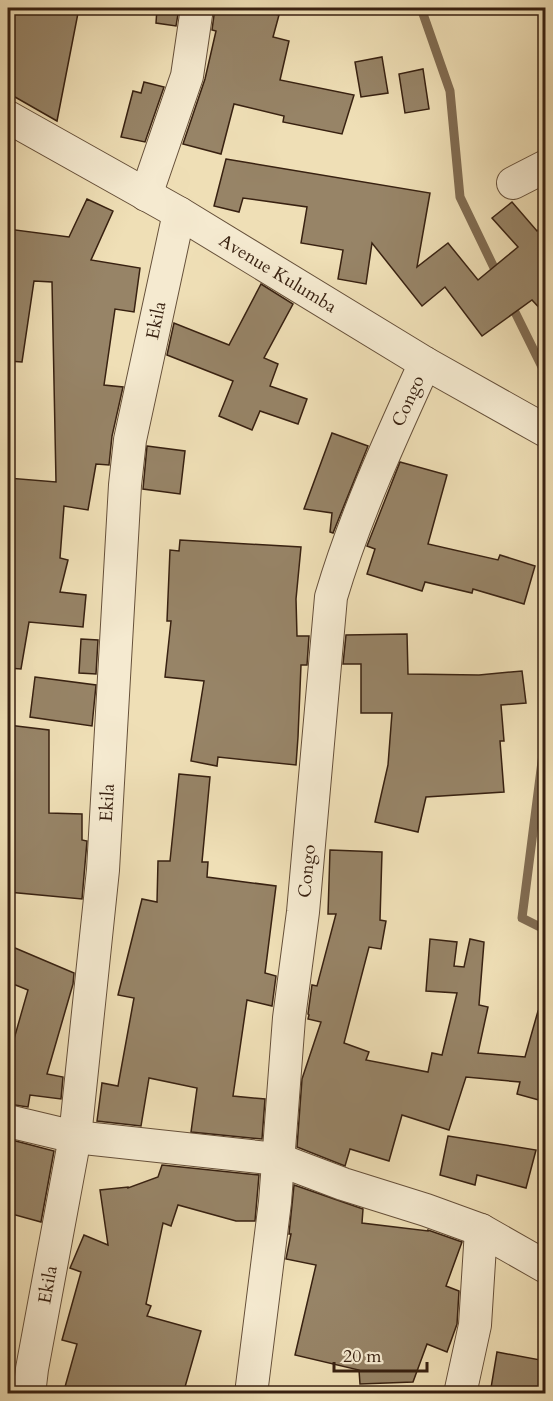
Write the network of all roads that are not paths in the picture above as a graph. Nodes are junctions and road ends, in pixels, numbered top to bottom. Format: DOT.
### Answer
graph roads {
  1 [pos="197,8"];
  2 [pos="8,117"];
  3 [pos="546,166"];
  4 [pos="513,183"];
  5 [pos="146,195"];
  6 [pos="179,213"];
  7 [pos="425,363"];
  8 [pos="546,431"];
  9 [pos="8,1121"];
  10 [pos="75,1137"];
  11 [pos="277,1159"];
  12 [pos="481,1230"];
  13 [pos="546,1266"];
  14 [pos="29,1394"];
  15 [pos="251,1394"];
  16 [pos="459,1394"];
  1 -- 5 [label="street"];
  2 -- 5 [label="street, Avenue Kulumba"];
  3 -- 4 [label="street"];
  5 -- 6 [label="street, Avenue Kulumba"];
  6 -- 7 [label="street, Avenue Kulumba"];
  6 -- 10 [label="street, Ekila"];
  7 -- 8 [label="street, Avenue Kulumba"];
  7 -- 11 [label="street, Congo"];
  9 -- 10 [label="street"];
  10 -- 11 [label="street"];
  10 -- 14 [label="street, Ekila"];
  11 -- 12 [label="street"];
  11 -- 15 [label="street, Congo"];
  12 -- 13 [label="street"];
  12 -- 16 [label="street"];
}
